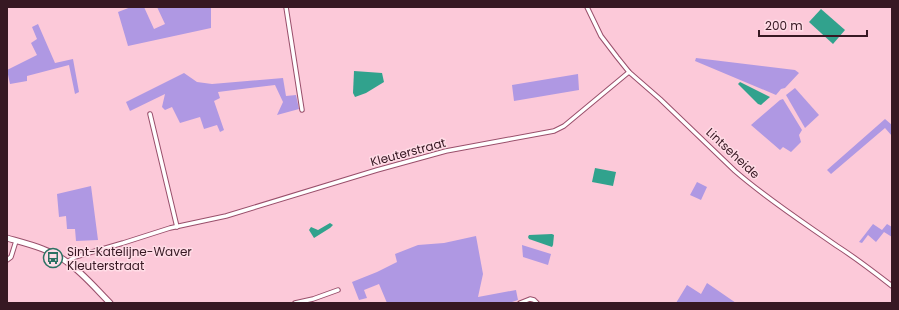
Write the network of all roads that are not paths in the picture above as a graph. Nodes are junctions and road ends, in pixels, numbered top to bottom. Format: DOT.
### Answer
graph roads {
  1 [pos="286,7"];
  2 [pos="587,7"];
  3 [pos="629,72"];
  4 [pos="302,110"];
  5 [pos="150,114"];
  6 [pos="177,227"];
  7 [pos="7,238"];
  8 [pos="16,241"];
  9 [pos="7,260"];
  10 [pos="67,262"];
  11 [pos="892,286"];
  12 [pos="338,290"];
  13 [pos="110,303"];
  14 [pos="295,303"];
  15 [pos="520,303"];
  16 [pos="537,303"];
  1 -- 4 [label="street"];
  2 -- 3 [label="street, Lintseheide"];
  3 -- 6 [label="street, Kleuterstraat"];
  3 -- 11 [label="street, Lintseheide"];
  5 -- 6 [label="street"];
  6 -- 10 [label="street, Kleuterstraat"];
  7 -- 8 [label="street"];
  8 -- 9 [label="street"];
  8 -- 10 [label="street"];
  10 -- 13 [label="street"];
  12 -- 14 [label="street"];
  15 -- 16 [label="street"];
}
